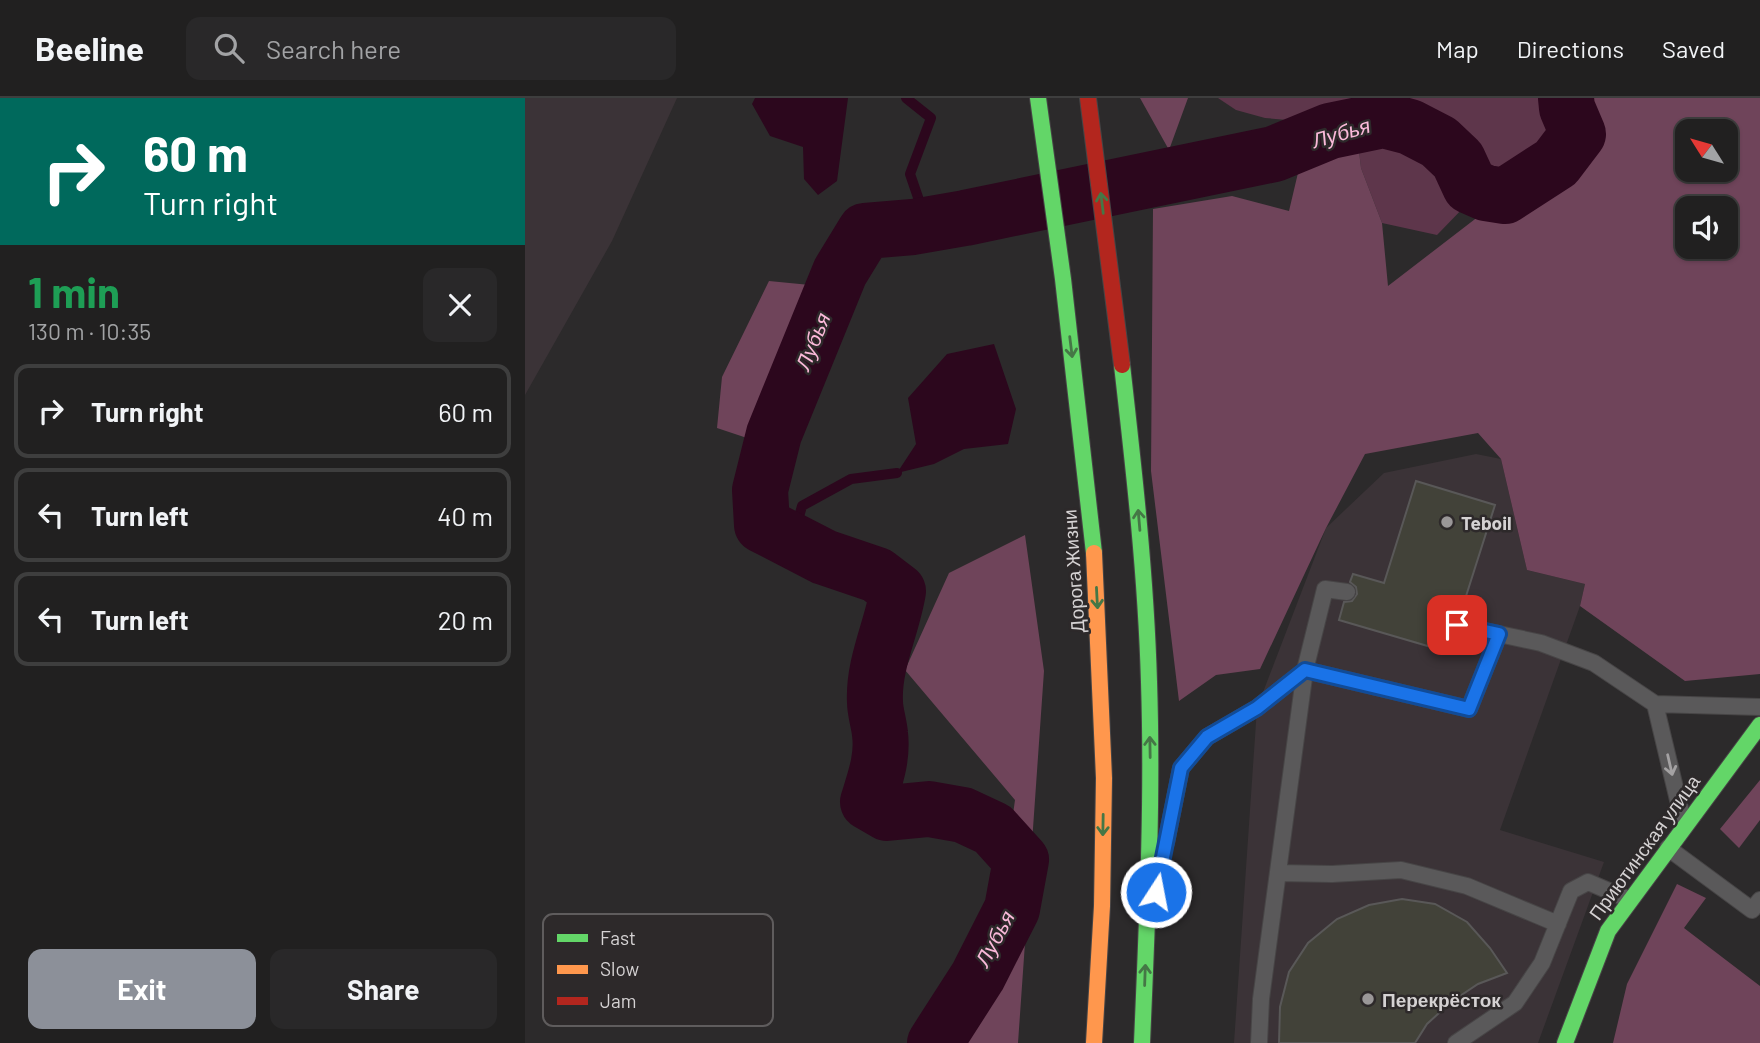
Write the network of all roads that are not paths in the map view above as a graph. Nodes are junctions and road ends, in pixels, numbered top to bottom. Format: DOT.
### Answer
graph roads {
  1 [pos="1038,98"];
  2 [pos="1088,98"];
  3 [pos="1347,592"];
  4 [pos="1457,625"];
  5 [pos="1499,634"];
  6 [pos="1305,670"];
  7 [pos="1655,704"];
  8 [pos="1760,707"];
  9 [pos="1760,725"];
  10 [pos="1684,825"];
  11 [pos="1668,848"];
  12 [pos="1278,873"];
  13 [pos="1630,901"];
  14 [pos="1757,909"];
  15 [pos="1558,924"];
  16 [pos="1146,942"];
  17 [pos="1094,1043"];
  18 [pos="1142,1043"];
  19 [pos="1259,1043"];
  20 [pos="1455,1043"];
  21 [pos="1565,1043"];
  1 -- 17 [label="main road, Дорога Жизни, one-way"];
  16 -- 2 [label="main road, one-way"];
  3 -- 6 [label="lane"];
  4 -- 5 [label="lane"];
  5 -- 6 [label="lane"];
  5 -- 7 [label="lane"];
  6 -- 12 [label="lane"];
  6 -- 16 [label="lane"];
  7 -- 8 [label="lane"];
  7 -- 10 [label="lane, one-way"];
  9 -- 10 [label="main road, Приютинская улица"];
  10 -- 11 [label="main road, Приютинская улица"];
  11 -- 13 [label="main road, Приютинская улица"];
  11 -- 14 [label="lane"];
  12 -- 15 [label="lane"];
  12 -- 19 [label="lane"];
  13 -- 15 [label="lane"];
  13 -- 21 [label="main road, Приютинская улица"];
  15 -- 20 [label="lane"];
  18 -- 16 [label="main road, one-way"];
}
